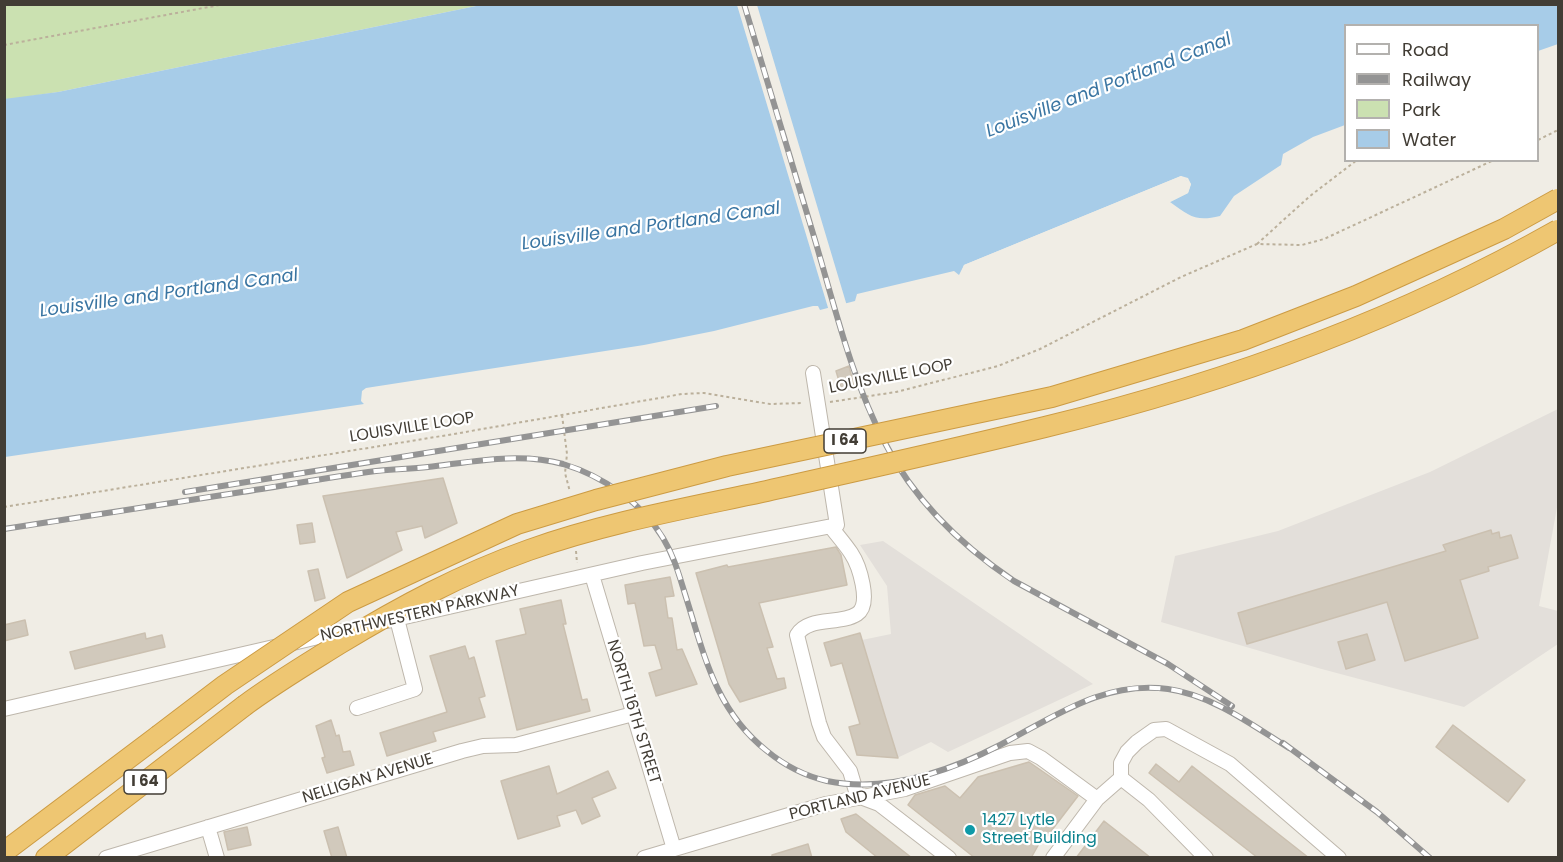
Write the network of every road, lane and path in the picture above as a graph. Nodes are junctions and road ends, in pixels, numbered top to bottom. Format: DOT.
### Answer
graph roads {
  1 [pos="225,4"];
  2 [pos="4,45"];
  3 [pos="1558,130"];
  4 [pos="1539,140"];
  5 [pos="1354,162"];
  6 [pos="1490,162"];
  7 [pos="1558,199"];
  8 [pos="1558,230"];
  9 [pos="1257,244"];
  10 [pos="813,373"];
  11 [pos="818,403"];
  12 [pos="4,507"];
  13 [pos="834,526"];
  14 [pos="592,575"];
  15 [pos="397,619"];
  16 [pos="357,708"];
  17 [pos="4,709"];
  18 [pos="633,714"];
  19 [pos="1121,778"];
  20 [pos="858,798"];
  21 [pos="1097,799"];
  22 [pos="208,827"];
  23 [pos="674,849"];
  24 [pos="4,852"];
  25 [pos="46,858"];
  26 [pos="106,858"];
  27 [pos="217,858"];
  28 [pos="644,858"];
  29 [pos="949,858"];
  30 [pos="1053,858"];
  31 [pos="1206,858"];
  32 [pos="1339,858"];
  1 -- 2 [label="path"];
  3 -- 4 [label="path"];
  5 -- 9 [label="path"];
  6 -- 9 [label="path, LOUISVILLE LOOP"];
  7 -- 24 [label="highway, I 64, bridge"];
  8 -- 25 [label="highway, I 64, bridge"];
  9 -- 11 [label="path, LOUISVILLE LOOP"];
  10 -- 11 [label="street"];
  11 -- 12 [label="path, LOUISVILLE LOOP"];
  11 -- 13 [label="street"];
  13 -- 14 [label="street, NORTHWESTERN PARKWAY"];
  13 -- 20 [label="street"];
  14 -- 15 [label="street, NORTHWESTERN PARKWAY"];
  14 -- 18 [label="street, NORTH 16TH STREET"];
  15 -- 16 [label="street"];
  15 -- 17 [label="street, NORTHWESTERN PARKWAY"];
  18 -- 22 [label="street, NELLIGAN AVENUE"];
  18 -- 23 [label="street, NORTH 16TH STREET"];
  19 -- 21 [label="street"];
  19 -- 31 [label="street"];
  19 -- 32 [label="street"];
  20 -- 21 [label="street, PORTLAND AVENUE"];
  20 -- 23 [label="street, PORTLAND AVENUE"];
  20 -- 29 [label="street"];
  21 -- 30 [label="street"];
  22 -- 26 [label="street, NELLIGAN AVENUE"];
  22 -- 27 [label="street"];
  23 -- 28 [label="street, PORTLAND AVENUE"];
}
